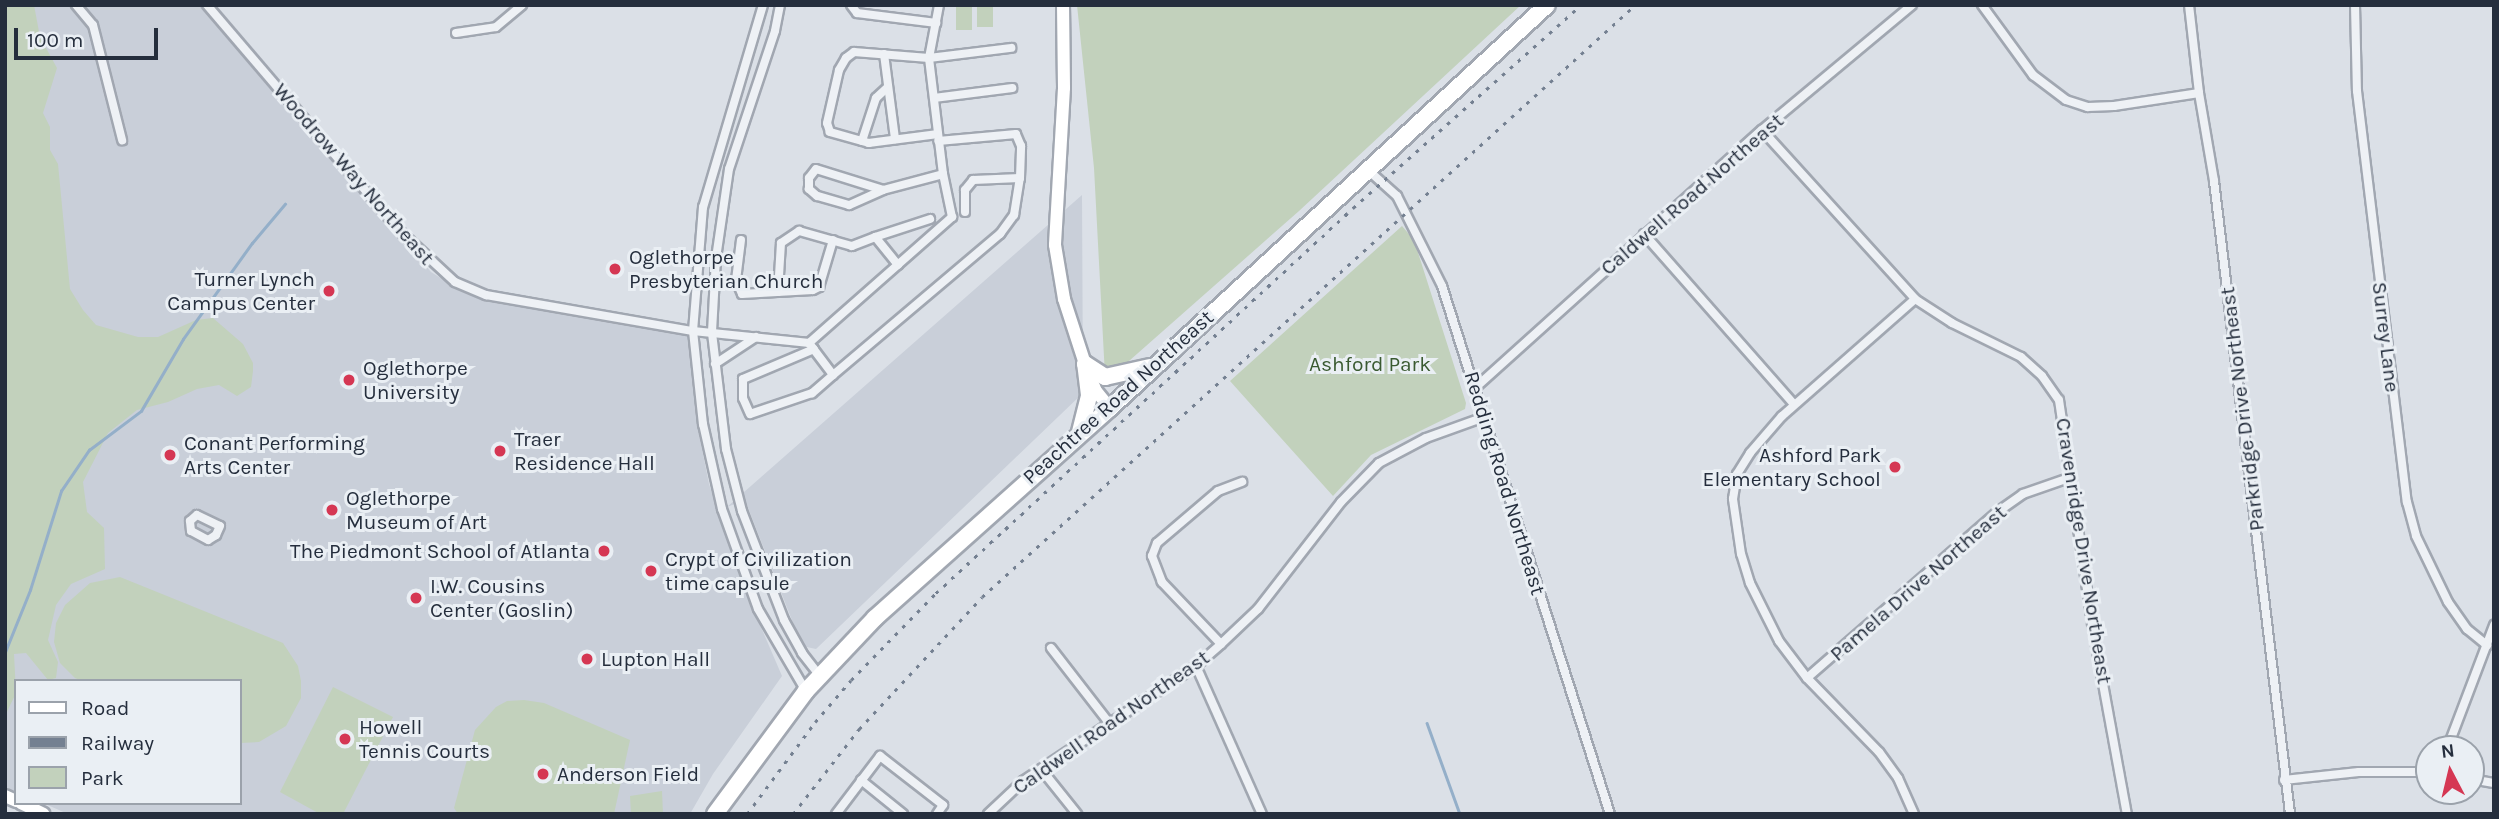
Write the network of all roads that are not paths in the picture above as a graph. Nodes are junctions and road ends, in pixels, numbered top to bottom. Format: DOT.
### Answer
graph roads {
  1 [pos="76,5"];
  2 [pos="207,5"];
  3 [pos="522,5"];
  4 [pos="763,5"];
  5 [pos="780,5"];
  6 [pos="851,5"];
  7 [pos="895,5"];
  8 [pos="939,5"];
  9 [pos="1063,5"];
  10 [pos="1547,5"];
  11 [pos="1913,5"];
  12 [pos="1982,5"];
  13 [pos="2189,5"];
  14 [pos="2355,5"];
  15 [pos="894,16"];
  16 [pos="936,23"];
  17 [pos="456,33"];
  18 [pos="1011,48"];
  19 [pos="884,54"];
  20 [pos="929,58"];
  21 [pos="888,87"];
  22 [pos="1012,88"];
  23 [pos="2199,93"];
  24 [pos="934,98"];
  25 [pos="1762,130"];
  26 [pos="938,137"];
  27 [pos="895,139"];
  28 [pos="122,140"];
  29 [pos="862,141"];
  30 [pos="1368,170"];
  31 [pos="943,174"];
  32 [pos="1020,178"];
  33 [pos="883,190"];
  34 [pos="965,212"];
  35 [pos="930,219"];
  36 [pos="1644,234"];
  37 [pos="875,237"];
  38 [pos="741,240"];
  39 [pos="833,240"];
  40 [pos="898,265"];
  41 [pos="778,292"];
  42 [pos="1914,299"];
  43 [pos="693,331"];
  44 [pos="712,333"];
  45 [pos="730,335"];
  46 [pos="756,337"];
  47 [pos="811,346"];
  48 [pos="730,355"];
  49 [pos="715,364"];
  50 [pos="1085,364"];
  51 [pos="1153,366"];
  52 [pos="833,375"];
  53 [pos="1475,388"];
  54 [pos="1794,404"];
  55 [pos="1110,408"];
  56 [pos="1484,417"];
  57 [pos="1080,432"];
  58 [pos="2069,478"];
  59 [pos="1242,482"];
  60 [pos="2494,625"];
  61 [pos="1221,644"];
  62 [pos="2487,645"];
  63 [pos="1051,648"];
  64 [pos="1196,666"];
  65 [pos="820,676"];
  66 [pos="1807,678"];
  67 [pos="806,691"];
  68 [pos="1110,724"];
  69 [pos="2452,735"];
  70 [pos="1041,769"];
  71 [pos="2415,772"];
  72 [pos="861,780"];
  73 [pos="2284,780"];
  74 [pos="25,805"];
  75 [pos="1073,813"];
  76 [pos="44,814"];
  77 [pos="715,814"];
  78 [pos="836,814"];
  79 [pos="902,814"];
  80 [pos="937,814"];
  81 [pos="988,814"];
  82 [pos="1262,814"];
  83 [pos="1610,814"];
  84 [pos="1914,814"];
  85 [pos="2127,814"];
  86 [pos="2290,814"];
  1 -- 28 [label="street"];
  2 -- 43 [label="street, Woodrow Way Northeast"];
  3 -- 17 [label="street"];
  4 -- 43 [label="street"];
  5 -- 44 [label="street"];
  6 -- 15 [label="street"];
  7 -- 15 [label="street"];
  8 -- 16 [label="street"];
  9 -- 50 [label="main road"];
  10 -- 30 [label="highway, Peachtree Road Northeast"];
  11 -- 25 [label="street, Caldwell Road Northeast"];
  12 -- 23 [label="street"];
  13 -- 23 [label="street, Parkridge Drive Northeast"];
  14 -- 62 [label="street, Surrey Lane"];
  15 -- 16 [label="street"];
  16 -- 20 [label="street"];
  18 -- 20 [label="street"];
  19 -- 20 [label="street"];
  19 -- 21 [label="street"];
  19 -- 29 [label="street"];
  20 -- 24 [label="street"];
  21 -- 27 [label="street"];
  21 -- 29 [label="street"];
  22 -- 24 [label="street"];
  23 -- 73 [label="street, Parkridge Drive Northeast"];
  24 -- 26 [label="street"];
  25 -- 36 [label="street, Caldwell Road Northeast"];
  25 -- 42 [label="street, Cravenridge Drive Northeast"];
  26 -- 27 [label="street"];
  26 -- 31 [label="street"];
  26 -- 32 [label="street"];
  27 -- 29 [label="street"];
  30 -- 51 [label="highway, Peachtree Road Northeast"];
  30 -- 53 [label="street, Redding Road Northeast"];
  31 -- 33 [label="street"];
  31 -- 40 [label="street"];
  32 -- 34 [label="street"];
  32 -- 52 [label="street"];
  33 -- 33 [label="street"];
  35 -- 37 [label="street"];
  36 -- 53 [label="street, Caldwell Road Northeast"];
  36 -- 54 [label="street"];
  37 -- 39 [label="street"];
  37 -- 40 [label="street"];
  38 -- 41 [label="street"];
  39 -- 41 [label="street"];
  39 -- 41 [label="street"];
  40 -- 47 [label="street"];
  42 -- 54 [label="street"];
  42 -- 58 [label="street, Cravenridge Drive Northeast"];
  43 -- 44 [label="street, Woodrow Way Northeast"];
  43 -- 67 [label="street"];
  44 -- 45 [label="street, Woodrow Way Northeast"];
  44 -- 49 [label="street"];
  45 -- 46 [label="street, Woodrow Way Northeast"];
  45 -- 48 [label="street"];
  46 -- 47 [label="street, Woodrow Way Northeast"];
  46 -- 48 [label="street"];
  47 -- 52 [label="street"];
  47 -- 52 [label="street"];
  48 -- 49 [label="street"];
  49 -- 65 [label="street"];
  50 -- 51 [label="highway"];
  50 -- 55 [label="main road"];
  50 -- 57 [label="highway"];
  51 -- 55 [label="highway, Peachtree Road Northeast"];
  53 -- 56 [label="street, Redding Road Northeast"];
  54 -- 66 [label="street"];
  55 -- 57 [label="highway, Peachtree Road Northeast"];
  56 -- 61 [label="street, Caldwell Road Northeast"];
  56 -- 83 [label="street, Redding Road Northeast"];
  57 -- 65 [label="highway, Peachtree Road Northeast"];
  58 -- 66 [label="street, Pamela Drive Northeast"];
  58 -- 85 [label="street, Cravenridge Drive Northeast"];
  59 -- 61 [label="street"];
  60 -- 62 [label="street"];
  61 -- 64 [label="street, Caldwell Road Northeast"];
  62 -- 69 [label="street"];
  63 -- 68 [label="street"];
  64 -- 68 [label="street, Caldwell Road Northeast"];
  64 -- 82 [label="street"];
  65 -- 67 [label="highway, Peachtree Road Northeast"];
  66 -- 84 [label="street"];
  67 -- 77 [label="highway, Peachtree Road Northeast"];
  68 -- 70 [label="street, Caldwell Road Northeast"];
  70 -- 75 [label="street"];
  70 -- 81 [label="street, Caldwell Road Northeast"];
  71 -- 73 [label="street"];
  72 -- 78 [label="street"];
  72 -- 79 [label="street"];
  72 -- 80 [label="street"];
  73 -- 86 [label="street, Parkridge Drive Northeast"];
  74 -- 76 [label="main road"];
}
